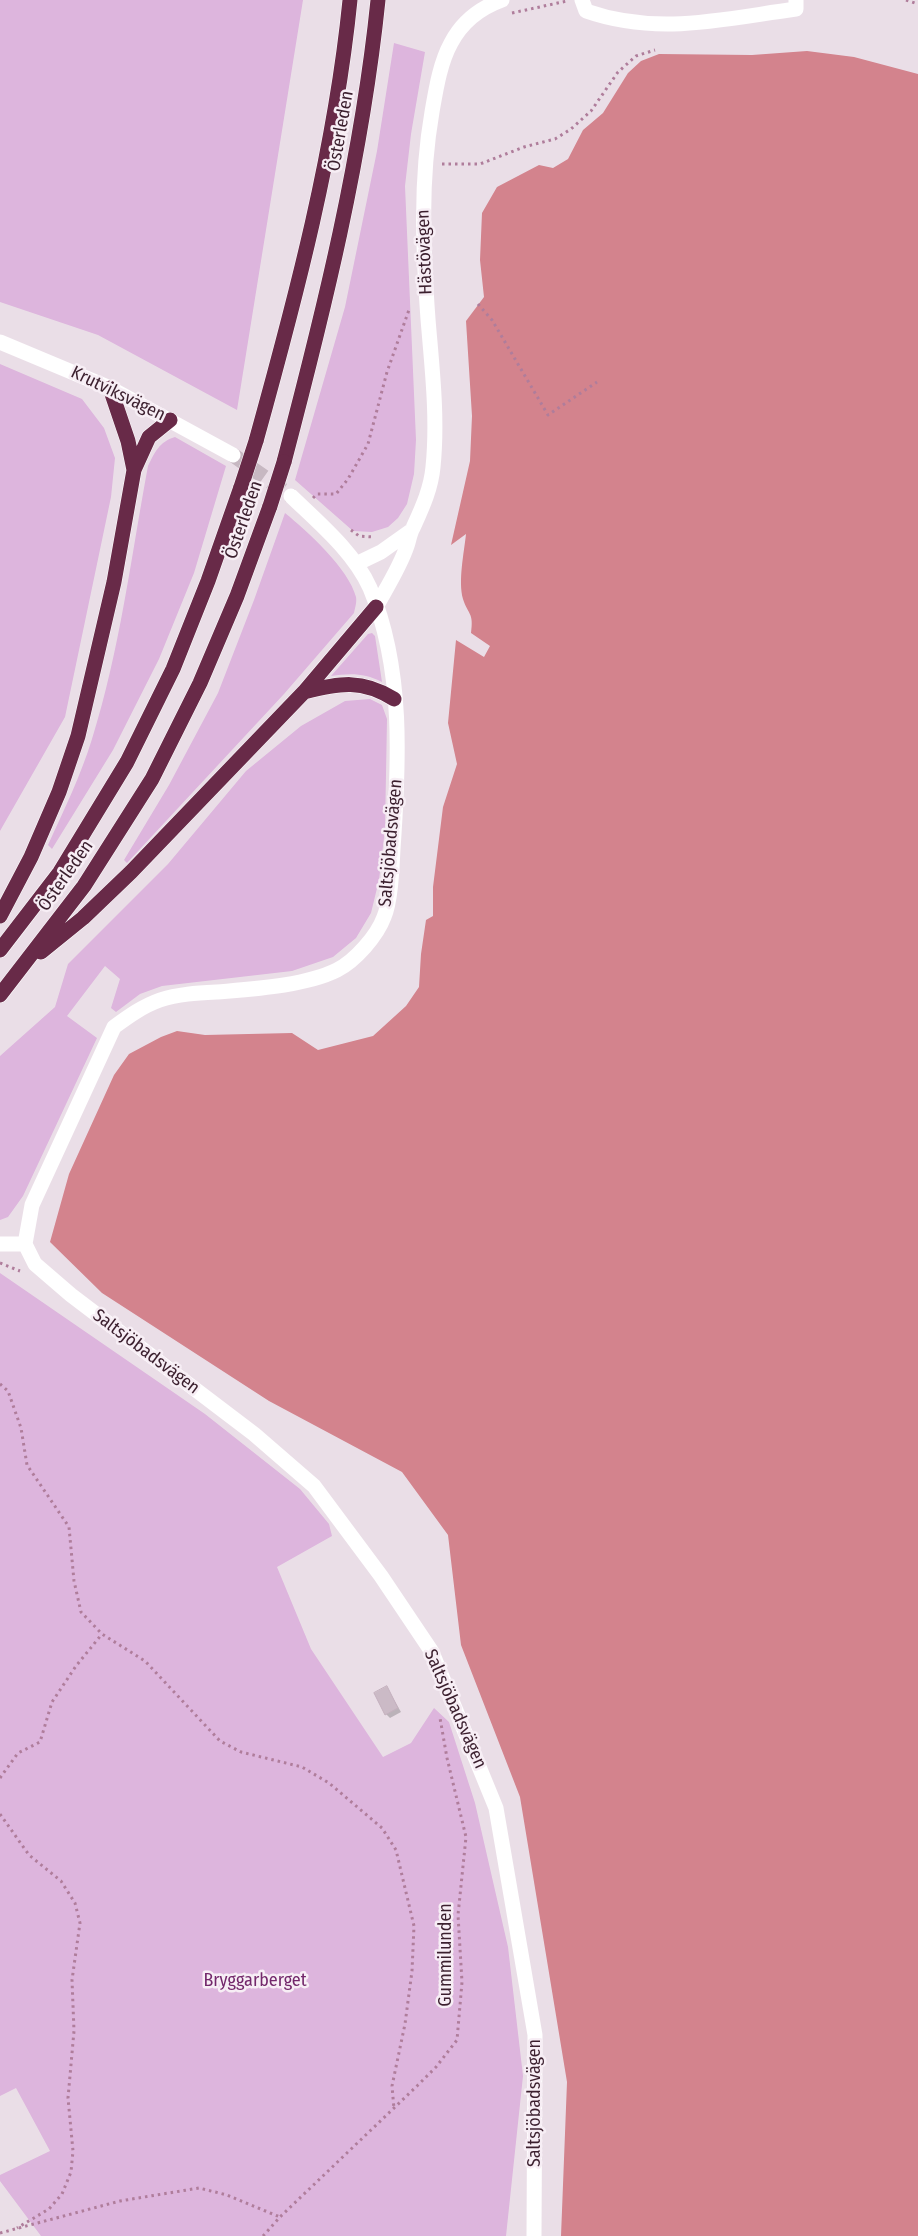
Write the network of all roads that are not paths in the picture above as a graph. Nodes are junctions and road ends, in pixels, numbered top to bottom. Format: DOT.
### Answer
graph roads {
  1 [pos="350,0"];
  2 [pos="378,0"];
  3 [pos="582,0"];
  4 [pos="796,0"];
  5 [pos="503,8"];
  6 [pos="0,342"];
  7 [pos="110,388"];
  8 [pos="170,420"];
  9 [pos="233,455"];
  10 [pos="134,470"];
  11 [pos="291,496"];
  12 [pos="412,530"];
  13 [pos="356,564"];
  14 [pos="376,606"];
  15 [pos="304,692"];
  16 [pos="394,699"];
  17 [pos="0,916"];
  18 [pos="0,950"];
  19 [pos="21,969"];
  20 [pos="0,995"];
  21 [pos="0,1244"];
  22 [pos="25,1244"];
  23 [pos="534,2236"];
  1 -- 18 [label="highway, Österleden, bridge"];
  2 -- 19 [label="highway, Österleden, bridge"];
  3 -- 4 [label="street"];
  5 -- 12 [label="street, Hästövägen"];
  6 -- 7 [label="street, Krutviksvägen"];
  7 -- 8 [label="street, Krutviksvägen"];
  7 -- 10 [label="highway"];
  8 -- 9 [label="street, Krutviksvägen"];
  8 -- 10 [label="highway"];
  10 -- 17 [label="highway"];
  11 -- 13 [label="street"];
  12 -- 13 [label="street, Hästövägen"];
  12 -- 14 [label="street, Hästövägen"];
  13 -- 14 [label="street"];
  14 -- 15 [label="highway"];
  14 -- 16 [label="street, Saltsjöbadsvägen"];
  15 -- 16 [label="highway"];
  15 -- 19 [label="highway"];
  16 -- 22 [label="street, Saltsjöbadsvägen"];
  19 -- 20 [label="highway, Österleden"];
  21 -- 22 [label="street"];
  22 -- 23 [label="street, Saltsjöbadsvägen"];
}
